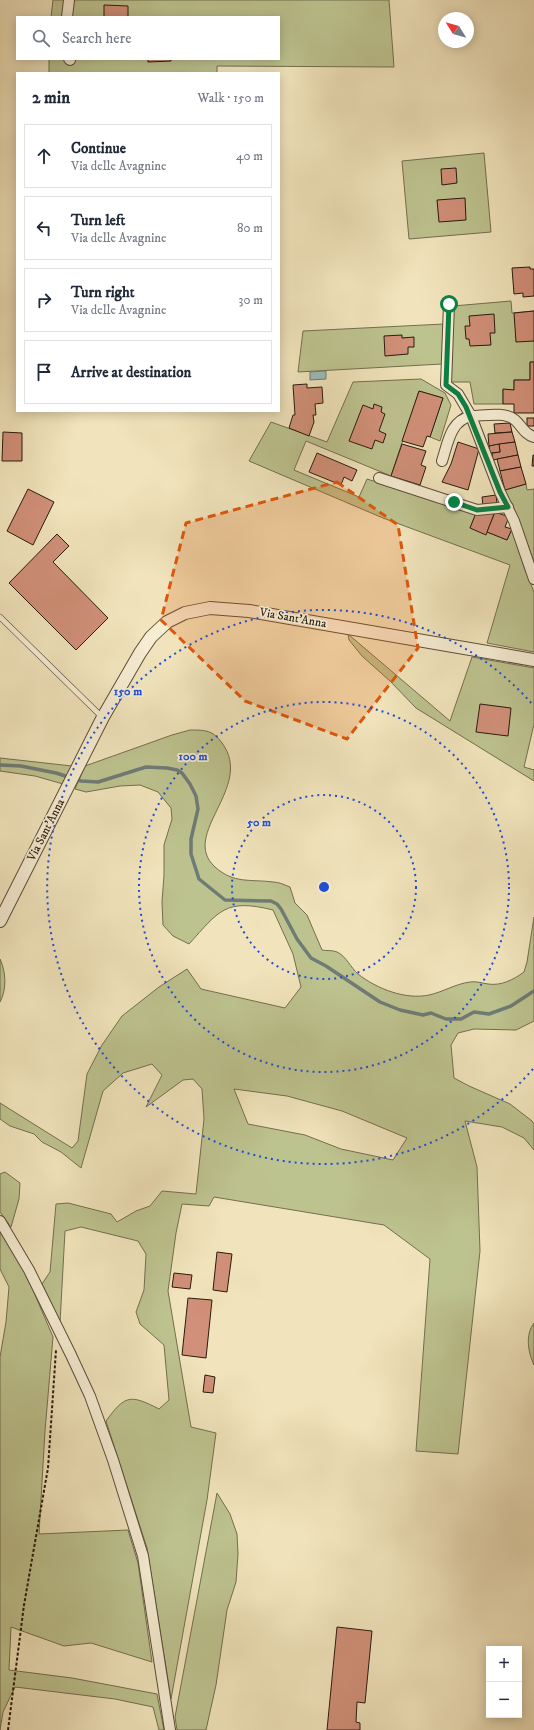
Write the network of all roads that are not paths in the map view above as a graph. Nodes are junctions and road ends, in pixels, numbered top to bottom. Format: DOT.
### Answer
graph roads {
  1 [pos="69,0"];
  2 [pos="67,16"];
  3 [pos="449,304"];
  4 [pos="471,416"];
  5 [pos="534,436"];
  6 [pos="442,461"];
  7 [pos="379,478"];
  8 [pos="508,507"];
  9 [pos="534,579"];
  10 [pos="0,616"];
  11 [pos="534,660"];
  12 [pos="103,717"];
  13 [pos="0,921"];
  14 [pos="0,1221"];
  15 [pos="170,1730"];
  1 -- 2 [label="street"];
  3 -- 4 [label="street"];
  4 -- 5 [label="street"];
  4 -- 6 [label="street"];
  4 -- 8 [label="street"];
  7 -- 8 [label="street"];
  8 -- 9 [label="street"];
  10 -- 12 [label="lane"];
  11 -- 12 [label="street, Via Sant'Anna"];
  12 -- 13 [label="street, Via Sant'Anna"];
  14 -- 15 [label="street"];
}
